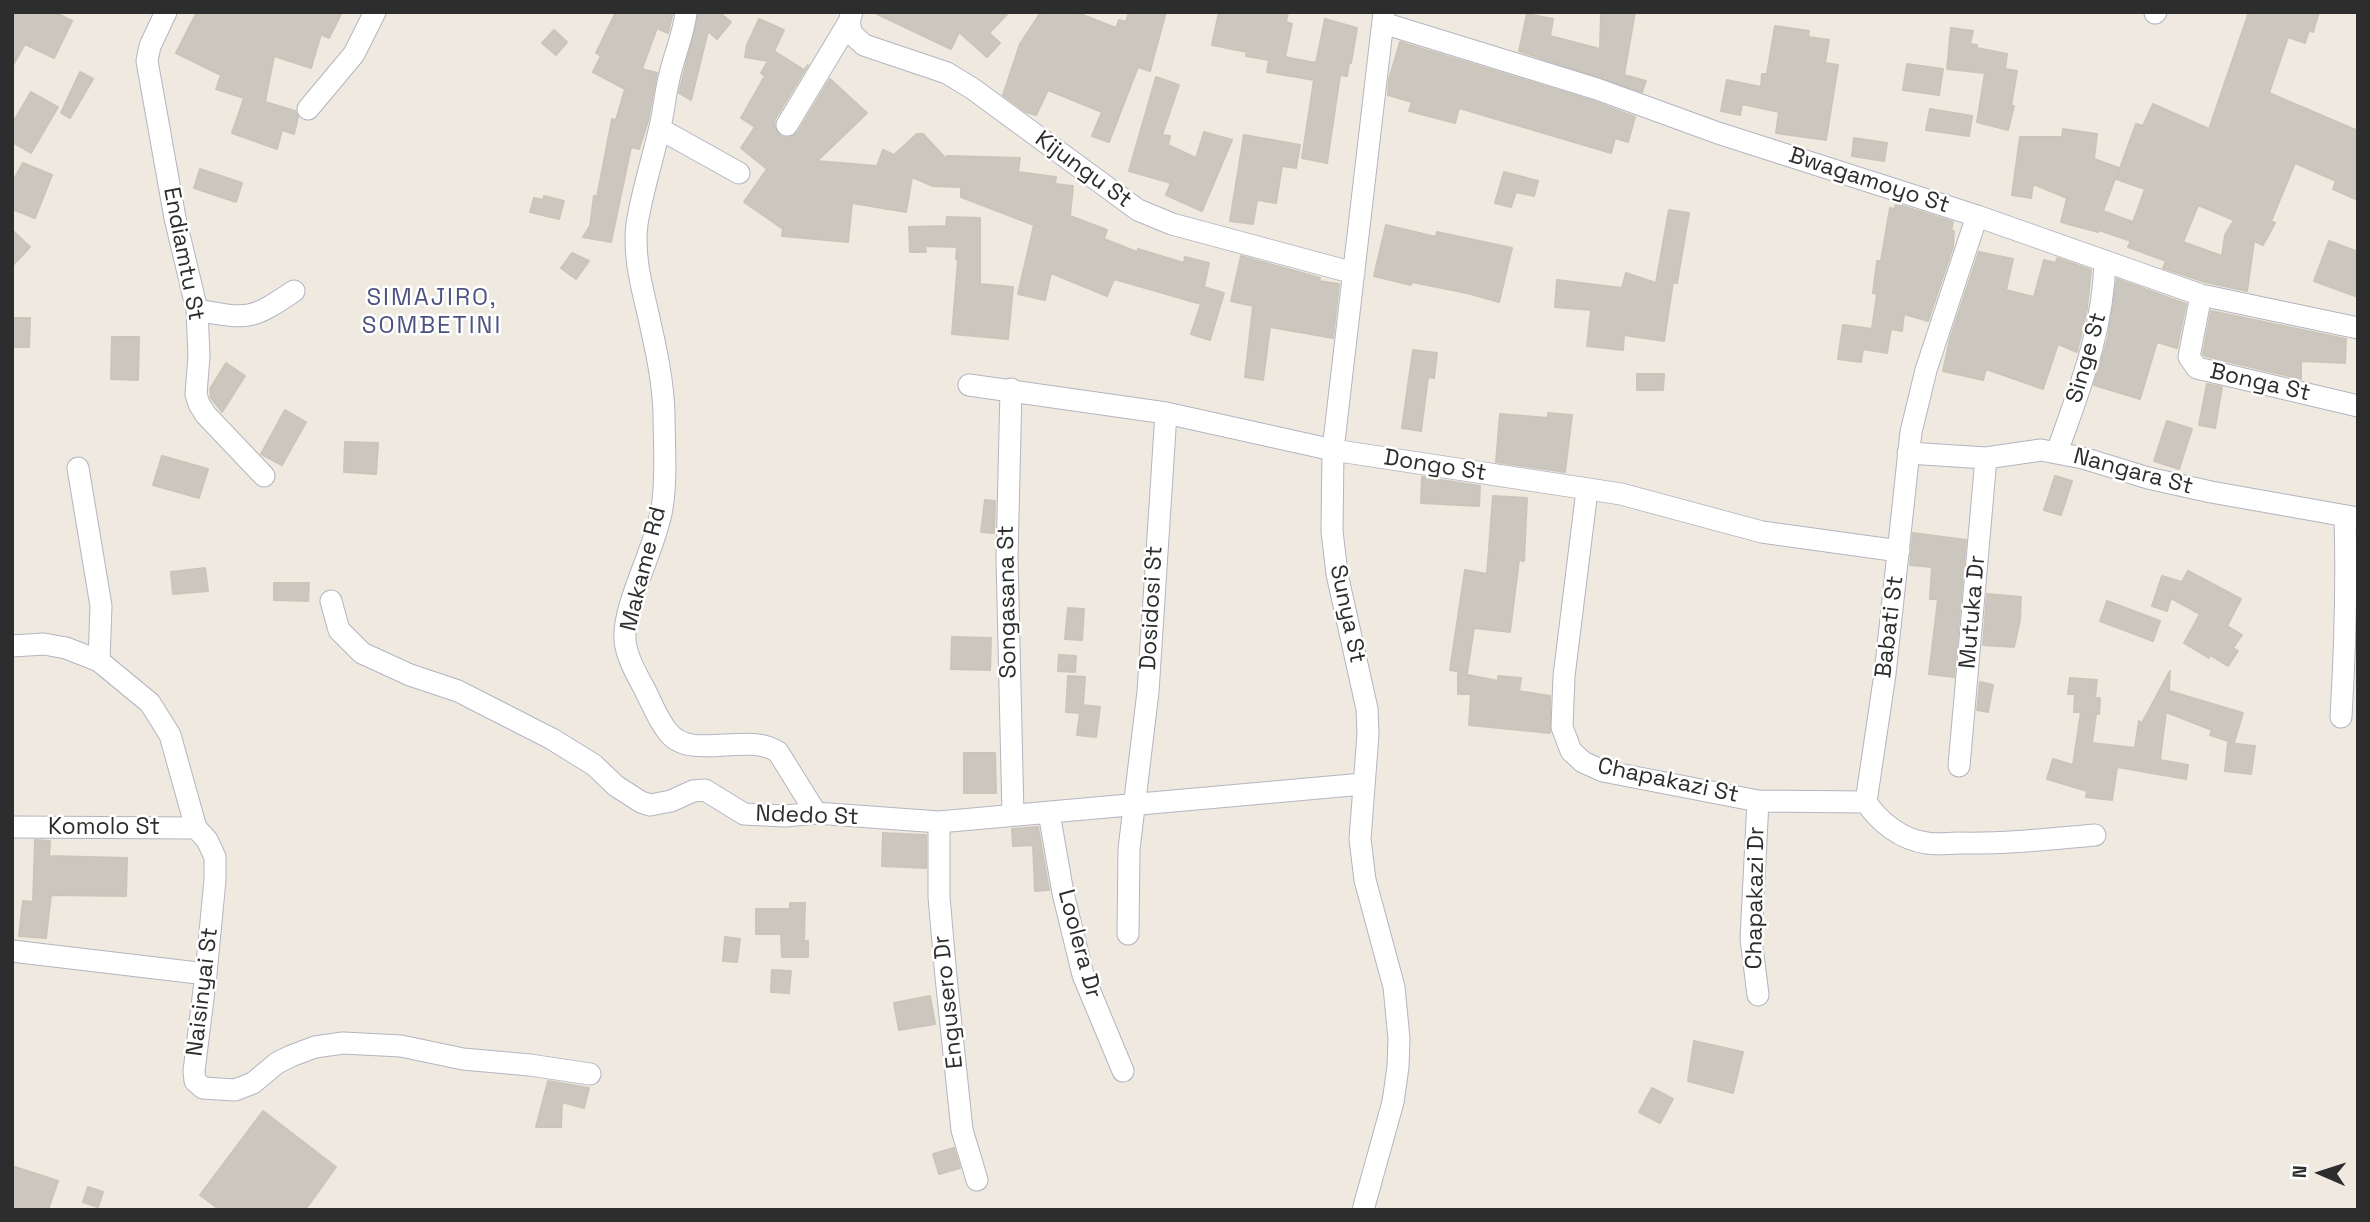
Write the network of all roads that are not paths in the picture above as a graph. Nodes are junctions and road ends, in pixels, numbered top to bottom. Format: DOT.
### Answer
graph roads {
  1 [pos="166,12"];
  2 [pos="375,12"];
  3 [pos="686,12"];
  4 [pos="850,17"];
  5 [pos="1384,18"];
  6 [pos="308,109"];
  7 [pos="787,125"];
  8 [pos="660,130"];
  9 [pos="739,173"];
  10 [pos="1977,216"];
  11 [pos="2105,261"];
  12 [pos="1354,274"];
  13 [pos="294,290"];
  14 [pos="2201,295"];
  15 [pos="197,310"];
  16 [pos="2358,328"];
  17 [pos="970,385"];
  18 [pos="1010,389"];
  19 [pos="2358,406"];
  20 [pos="1166,413"];
  21 [pos="1332,450"];
  22 [pos="2057,452"];
  23 [pos="1908,453"];
  24 [pos="1986,458"];
  25 [pos="78,468"];
  26 [pos="264,476"];
  27 [pos="1587,490"];
  28 [pos="2351,517"];
  29 [pos="1899,551"];
  30 [pos="331,601"];
  31 [pos="12,646"];
  32 [pos="99,661"];
  33 [pos="2341,717"];
  34 [pos="1959,766"];
  35 [pos="1363,784"];
  36 [pos="1758,801"];
  37 [pos="1866,802"];
  38 [pos="1134,803"];
  39 [pos="816,813"];
  40 [pos="1049,813"];
  41 [pos="1013,816"];
  42 [pos="939,822"];
  43 [pos="12,827"];
  44 [pos="196,828"];
  45 [pos="2095,835"];
  46 [pos="1128,934"];
  47 [pos="12,951"];
  48 [pos="206,974"];
  49 [pos="1758,995"];
  50 [pos="1123,1071"];
  51 [pos="590,1074"];
  52 [pos="977,1180"];
  53 [pos="1363,1210"];
  1 -- 15 [label="street, Endiamtu St"];
  2 -- 6 [label="street"];
  3 -- 8 [label="street"];
  4 -- 7 [label="street"];
  4 -- 12 [label="street, Kijungu St"];
  5 -- 10 [label="street, Bwagamoyo St"];
  5 -- 12 [label="street, Sunya St"];
  8 -- 9 [label="street"];
  8 -- 39 [label="street, Makame Rd"];
  10 -- 11 [label="street, Bwagamoyo St"];
  10 -- 23 [label="street, Babati St"];
  11 -- 14 [label="street, Bwagamoyo St"];
  11 -- 22 [label="street, Singe St"];
  12 -- 21 [label="street, Sunya St"];
  13 -- 15 [label="street"];
  14 -- 16 [label="street, Bwagamoyo St"];
  14 -- 19 [label="street, Bonga St"];
  15 -- 26 [label="street, Endiamtu St"];
  17 -- 18 [label="street, Dongo St"];
  18 -- 20 [label="street, Dongo St"];
  18 -- 41 [label="street, Songasana St"];
  20 -- 21 [label="street, Dongo St"];
  20 -- 38 [label="street, Dosidosi St"];
  21 -- 27 [label="street, Dongo St"];
  21 -- 35 [label="street, Sunya St"];
  22 -- 24 [label="street, Nangara St"];
  22 -- 28 [label="street, Nangara St"];
  23 -- 24 [label="street, Nangara St"];
  23 -- 29 [label="street, Babati St"];
  24 -- 34 [label="street, Mutuka Dr"];
  25 -- 32 [label="street"];
  27 -- 29 [label="street, Dongo St"];
  27 -- 36 [label="street, Chapakazi St"];
  28 -- 33 [label="street"];
  29 -- 37 [label="street, Babati St"];
  30 -- 39 [label="street, Ndedo St"];
  31 -- 32 [label="street, Naisinyai St"];
  32 -- 44 [label="street, Naisinyai St"];
  35 -- 38 [label="street, Ndedo St"];
  35 -- 53 [label="street, Sunya St"];
  36 -- 37 [label="street, Chapakazi St"];
  36 -- 49 [label="street, Chapakazi Dr"];
  37 -- 45 [label="street"];
  38 -- 40 [label="street, Ndedo St"];
  38 -- 46 [label="street, Dosidosi St"];
  39 -- 42 [label="street, Ndedo St"];
  40 -- 41 [label="street, Ndedo St"];
  40 -- 50 [label="street, Loolera Dr"];
  41 -- 42 [label="street, Ndedo St"];
  42 -- 52 [label="street, Engusero Dr"];
  43 -- 44 [label="street, Komolo St"];
  44 -- 48 [label="street, Naisinyai St"];
  47 -- 48 [label="street"];
  48 -- 51 [label="street, Naisinyai St"];
}
